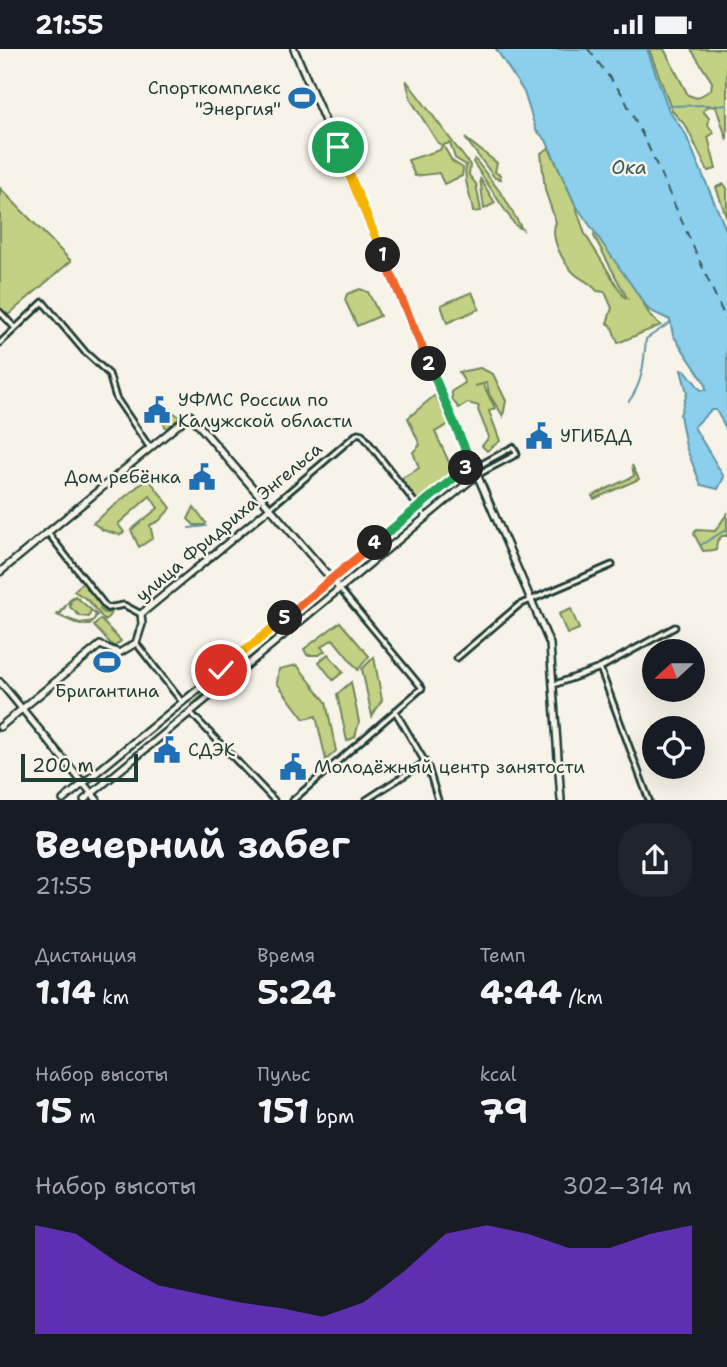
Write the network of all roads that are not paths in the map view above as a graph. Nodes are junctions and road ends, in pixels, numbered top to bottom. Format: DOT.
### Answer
graph roads {
  1 [pos="294,49"];
  2 [pos="0,313"];
  3 [pos="15,328"];
  4 [pos="0,342"];
  5 [pos="150,448"];
  6 [pos="472,465"];
  7 [pos="477,475"];
  8 [pos="418,507"];
  9 [pos="270,508"];
  10 [pos="426,517"];
  11 [pos="48,533"];
  12 [pos="612,565"];
  13 [pos="0,572"];
  14 [pos="331,579"];
  15 [pos="339,588"];
  16 [pos="530,600"];
  17 [pos="141,614"];
  18 [pos="675,627"];
  19 [pos="136,643"];
  20 [pos="457,658"];
  21 [pos="600,668"];
  22 [pos="0,682"];
  23 [pos="553,685"];
  24 [pos="182,702"];
  25 [pos="22,708"];
  26 [pos="395,711"];
  27 [pos="190,712"];
  28 [pos="0,727"];
  29 [pos="425,762"];
  30 [pos="83,784"];
  31 [pos="92,794"];
  32 [pos="63,800"];
  33 [pos="84,800"];
  34 [pos="97,800"];
  35 [pos="274,800"];
  36 [pos="293,800"];
  37 [pos="366,800"];
  38 [pos="438,800"];
  39 [pos="561,800"];
  40 [pos="649,800"];
  1 -- 6 [label="main road"];
  2 -- 3 [label="street"];
  3 -- 4 [label="street"];
  3 -- 5 [label="street"];
  5 -- 9 [label="main road"];
  5 -- 11 [label="main road"];
  6 -- 7 [label="main road"];
  6 -- 7 [label="street"];
  6 -- 8 [label="main road"];
  7 -- 10 [label="main road"];
  7 -- 16 [label="main road"];
  8 -- 9 [label="street, улица Фридриха Энгельса"];
  8 -- 10 [label="street"];
  8 -- 14 [label="main road"];
  9 -- 14 [label="main road"];
  9 -- 17 [label="main road, улица Фридриха Энгельса"];
  10 -- 15 [label="main road"];
  11 -- 13 [label="main road"];
  11 -- 17 [label="street"];
  12 -- 16 [label="street"];
  14 -- 15 [label="main road"];
  14 -- 24 [label="main road"];
  15 -- 26 [label="street"];
  15 -- 27 [label="main road"];
  16 -- 20 [label="street"];
  16 -- 23 [label="main road"];
  17 -- 19 [label="main road, улица Фридриха Энгельса"];
  18 -- 21 [label="street"];
  19 -- 24 [label="street"];
  19 -- 25 [label="main road"];
  21 -- 23 [label="street"];
  21 -- 40 [label="street"];
  22 -- 25 [label="main road"];
  23 -- 39 [label="main road"];
  24 -- 27 [label="main road"];
  24 -- 30 [label="main road"];
  25 -- 28 [label="main road"];
  25 -- 30 [label="main road"];
  26 -- 29 [label="street"];
  26 -- 36 [label="street"];
  27 -- 31 [label="main road"];
  27 -- 35 [label="street"];
  29 -- 37 [label="street"];
  29 -- 38 [label="street"];
  30 -- 31 [label="main road"];
  30 -- 32 [label="main road"];
  31 -- 33 [label="main road"];
  31 -- 34 [label="main road"];
}
